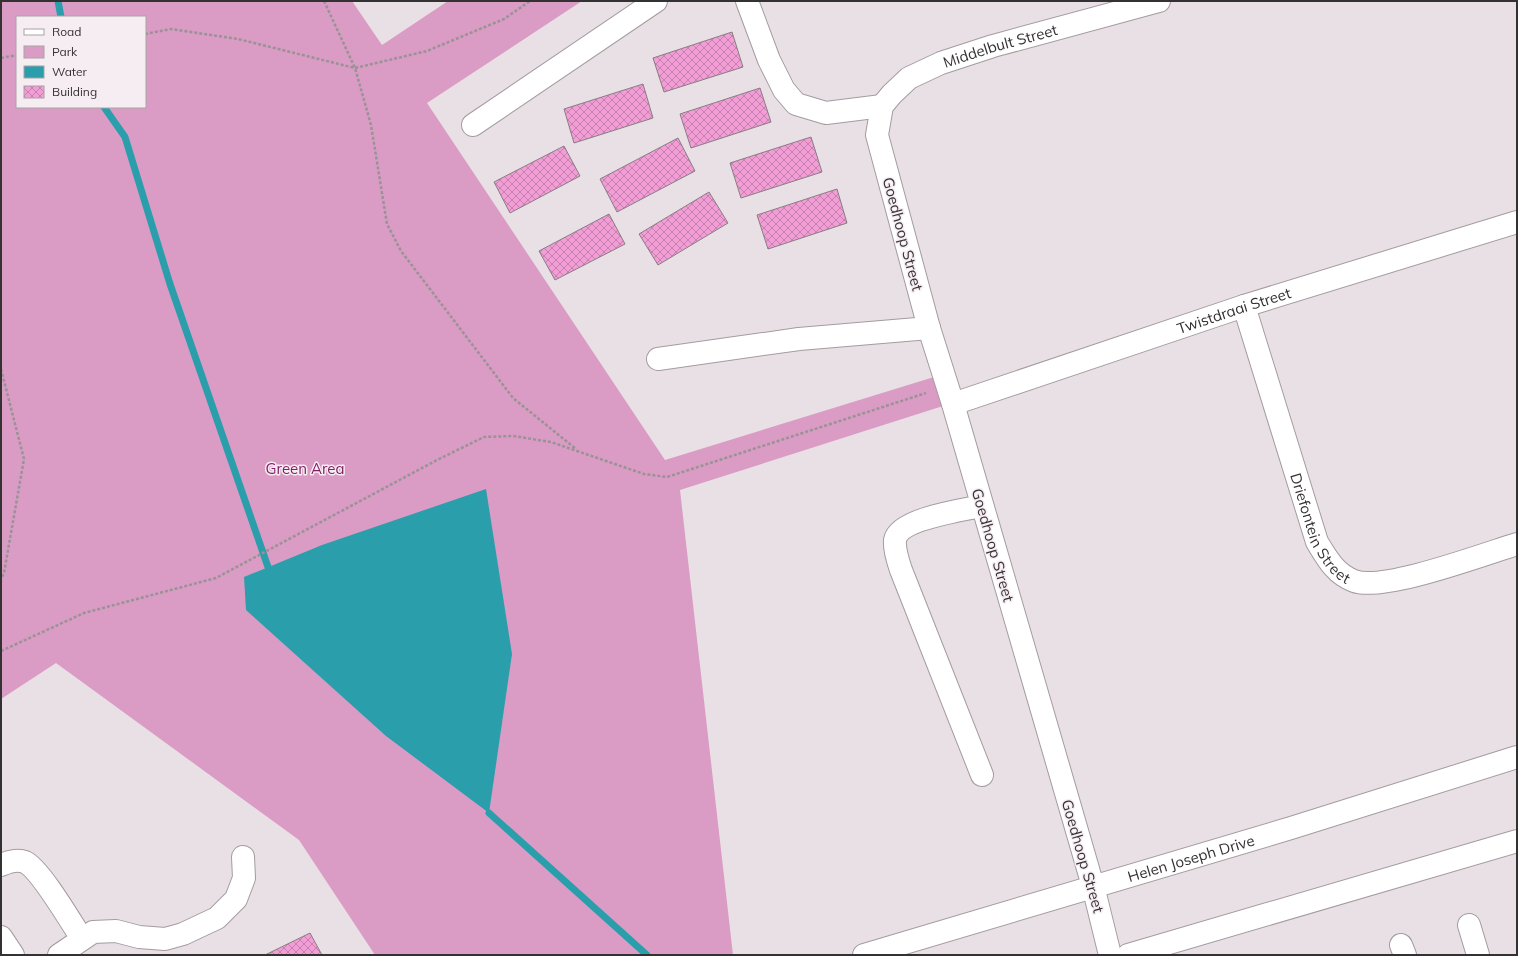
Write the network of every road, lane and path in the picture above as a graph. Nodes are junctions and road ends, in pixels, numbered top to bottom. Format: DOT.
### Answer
graph roads {
  1 [pos="324,1"];
  2 [pos="530,1"];
  3 [pos="656,1"];
  4 [pos="747,1"];
  5 [pos="1159,1"];
  6 [pos="1134,4"];
  7 [pos="146,34"];
  8 [pos="16,55"];
  9 [pos="1,58"];
  10 [pos="355,68"];
  11 [pos="882,106"];
  12 [pos="473,125"];
  13 [pos="876,135"];
  14 [pos="1517,222"];
  15 [pos="1244,306"];
  16 [pos="929,328"];
  17 [pos="658,359"];
  18 [pos="1,370"];
  19 [pos="950,395"];
  20 [pos="578,452"];
  21 [pos="982,506"];
  22 [pos="1517,544"];
  23 [pos="1,579"];
  24 [pos="1,651"];
  25 [pos="1517,757"];
  26 [pos="982,775"];
  27 [pos="1517,841"];
  28 [pos="243,857"];
  29 [pos="1,865"];
  30 [pos="1093,886"];
  31 [pos="1469,925"];
  32 [pos="1,937"];
  33 [pos="82,939"];
  34 [pos="13,955"];
  35 [pos="59,955"];
  36 [pos="864,955"];
  37 [pos="1110,955"];
  38 [pos="1128,955"];
  39 [pos="1478,955"];
  1 -- 10 [label="path"];
  2 -- 10 [label="path"];
  3 -- 12 [label="street"];
  4 -- 11 [label="street"];
  5 -- 6 [label="street, Middelbult Street"];
  6 -- 11 [label="street, Middelbult Street"];
  7 -- 10 [label="path"];
  8 -- 9 [label="path"];
  10 -- 20 [label="path"];
  11 -- 13 [label="street, Middelbult Street"];
  13 -- 16 [label="street, Goedhoop Street"];
  14 -- 15 [label="street, Twistdraai Street"];
  15 -- 19 [label="street, Twistdraai Street"];
  15 -- 22 [label="street, Driefontein Street"];
  16 -- 17 [label="street"];
  16 -- 19 [label="street, Goedhoop Street"];
  18 -- 23 [label="path"];
  19 -- 20 [label="path"];
  19 -- 21 [label="street, Goedhoop Street"];
  20 -- 24 [label="path"];
  21 -- 26 [label="street"];
  21 -- 30 [label="street, Goedhoop Street"];
  25 -- 30 [label="street, Helen Joseph Drive"];
  27 -- 38 [label="street"];
  28 -- 33 [label="street"];
  29 -- 33 [label="street"];
  30 -- 36 [label="street, Helen Joseph Drive"];
  30 -- 37 [label="street, Goedhoop Street"];
  31 -- 39 [label="street"];
  32 -- 34 [label="street"];
  33 -- 35 [label="street"];
}
